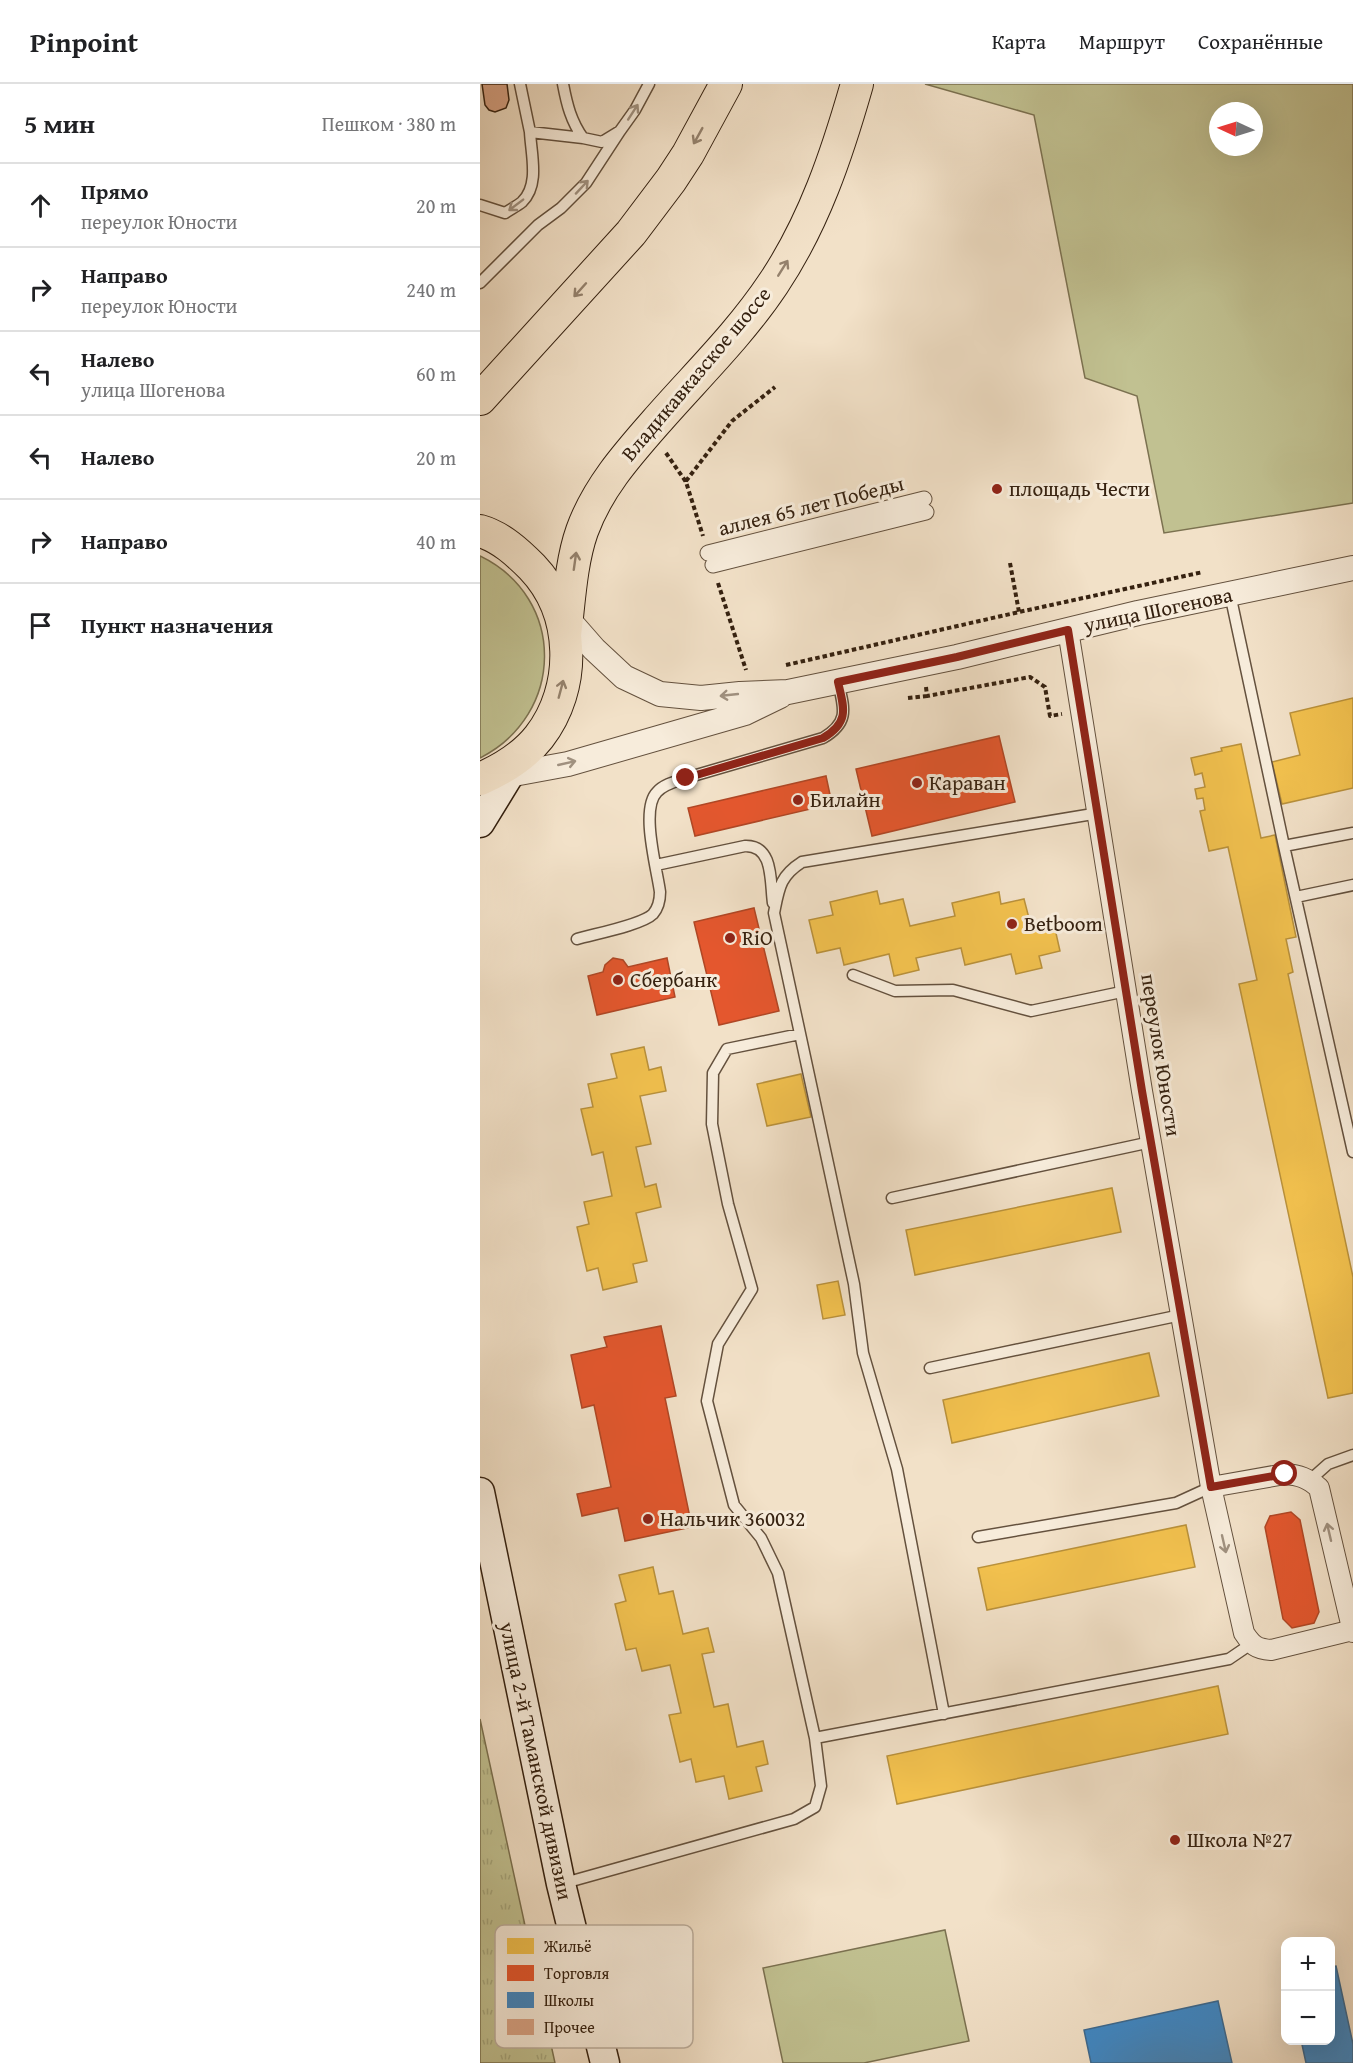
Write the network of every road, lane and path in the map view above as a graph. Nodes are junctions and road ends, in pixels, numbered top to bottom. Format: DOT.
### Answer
graph roads {
  1 [pos="520,84"];
  2 [pos="564,84"];
  3 [pos="649,84"];
  4 [pos="726,84"];
  5 [pos="857,84"];
  6 [pos="620,131"];
  7 [pos="530,132"];
  8 [pos="583,138"];
  9 [pos="480,205"];
  10 [pos="480,283"];
  11 [pos="775,387"];
  12 [pos="480,399"];
  13 [pos="665,453"];
  14 [pos="686,482"];
  15 [pos="925,506"];
  16 [pos="480,531"];
  17 [pos="710,559"];
  18 [pos="1010,563"];
  19 [pos="1353,568"];
  20 [pos="1213,570"];
  21 [pos="1230,594"];
  22 [pos="1019,612"];
  23 [pos="564,620"];
  24 [pos="1068,630"];
  25 [pos="780,666"];
  26 [pos="747,674"];
  27 [pos="838,682"];
  28 [pos="925,684"];
  29 [pos="788,692"];
  30 [pos="927,696"];
  31 [pos="908,698"];
  32 [pos="1066,713"];
  33 [pos="498,772"];
  34 [pos="1099,813"];
  35 [pos="480,823"];
  36 [pos="1353,833"];
  37 [pos="1284,846"];
  38 [pos="656,865"];
  39 [pos="1353,885"];
  40 [pos="1296,897"];
  41 [pos="774,913"];
  42 [pos="577,939"];
  43 [pos="853,975"];
  44 [pos="1126,991"];
  45 [pos="800,1034"];
  46 [pos="1152,1142"];
  47 [pos="1353,1152"];
  48 [pos="892,1198"];
  49 [pos="1181,1315"];
  50 [pos="930,1368"];
  51 [pos="1353,1455"];
  52 [pos="1310,1479"];
  53 [pos="1211,1487"];
  54 [pos="480,1492"];
  55 [pos="978,1537"];
  56 [pos="1353,1631"];
  57 [pos="1251,1644"];
  58 [pos="944,1714"];
  59 [pos="815,1738"];
  60 [pos="561,1884"];
  61 [pos="571,1925"];
  62 [pos="601,2048"];
  63 [pos="605,2063"];
  1 -- 7 [label="lane"];
  2 -- 8 [label="lane"];
  6 -- 3 [label="lane, one-way"];
  4 -- 12 [label="main road, one-way"];
  23 -- 5 [label="main road, Владикавказское шоссе, one-way"];
  6 -- 8 [label="lane"];
  10 -- 6 [label="lane, one-way"];
  7 -- 8 [label="lane"];
  7 -- 9 [label="lane, one-way"];
  11 -- 14 [label="path"];
  13 -- 14 [label="path"];
  14 -- 17 [label="path"];
  15 -- 17 [label="street, аллея 65 лет Победы"];
  16 -- 23 [label="main road"];
  17 -- 26 [label="path"];
  18 -- 22 [label="path"];
  19 -- 21 [label="street, улица Шогенова"];
  20 -- 22 [label="path"];
  21 -- 24 [label="street, улица Шогенова"];
  21 -- 37 [label="lane"];
  22 -- 25 [label="path"];
  29 -- 23 [label="street, one-way"];
  33 -- 23 [label="main road, Владикавказское шоссе, one-way"];
  24 -- 27 [label="street, улица Шогенова"];
  24 -- 34 [label="street, переулок Юности"];
  27 -- 29 [label="street, улица Шогенова"];
  27 -- 38 [label="lane"];
  28 -- 30 [label="path"];
  33 -- 29 [label="street, one-way"];
  30 -- 31 [label="path"];
  30 -- 32 [label="path"];
  33 -- 35 [label="main road"];
  34 -- 41 [label="lane"];
  34 -- 44 [label="street, переулок Юности"];
  36 -- 37 [label="lane"];
  37 -- 40 [label="lane"];
  38 -- 41 [label="lane"];
  38 -- 42 [label="lane"];
  39 -- 40 [label="lane"];
  40 -- 47 [label="lane"];
  41 -- 45 [label="lane"];
  43 -- 44 [label="lane"];
  44 -- 46 [label="street, переулок Юности"];
  45 -- 58 [label="lane"];
  45 -- 59 [label="lane"];
  46 -- 48 [label="lane"];
  46 -- 49 [label="street, переулок Юности"];
  49 -- 50 [label="lane"];
  49 -- 53 [label="street, переулок Юности"];
  51 -- 52 [label="lane"];
  52 -- 53 [label="street"];
  56 -- 52 [label="street, one-way"];
  53 -- 55 [label="lane"];
  53 -- 57 [label="street, переулок Юности, one-way"];
  54 -- 60 [label="main road, улица 2-й Таманской дивизии"];
  56 -- 57 [label="street"];
  57 -- 58 [label="lane"];
  58 -- 59 [label="lane"];
  59 -- 60 [label="lane"];
  60 -- 61 [label="main road, улица 2-й Таманской дивизии"];
  62 -- 63 [label="main road, улица 2-й Таманской дивизии"];
}
